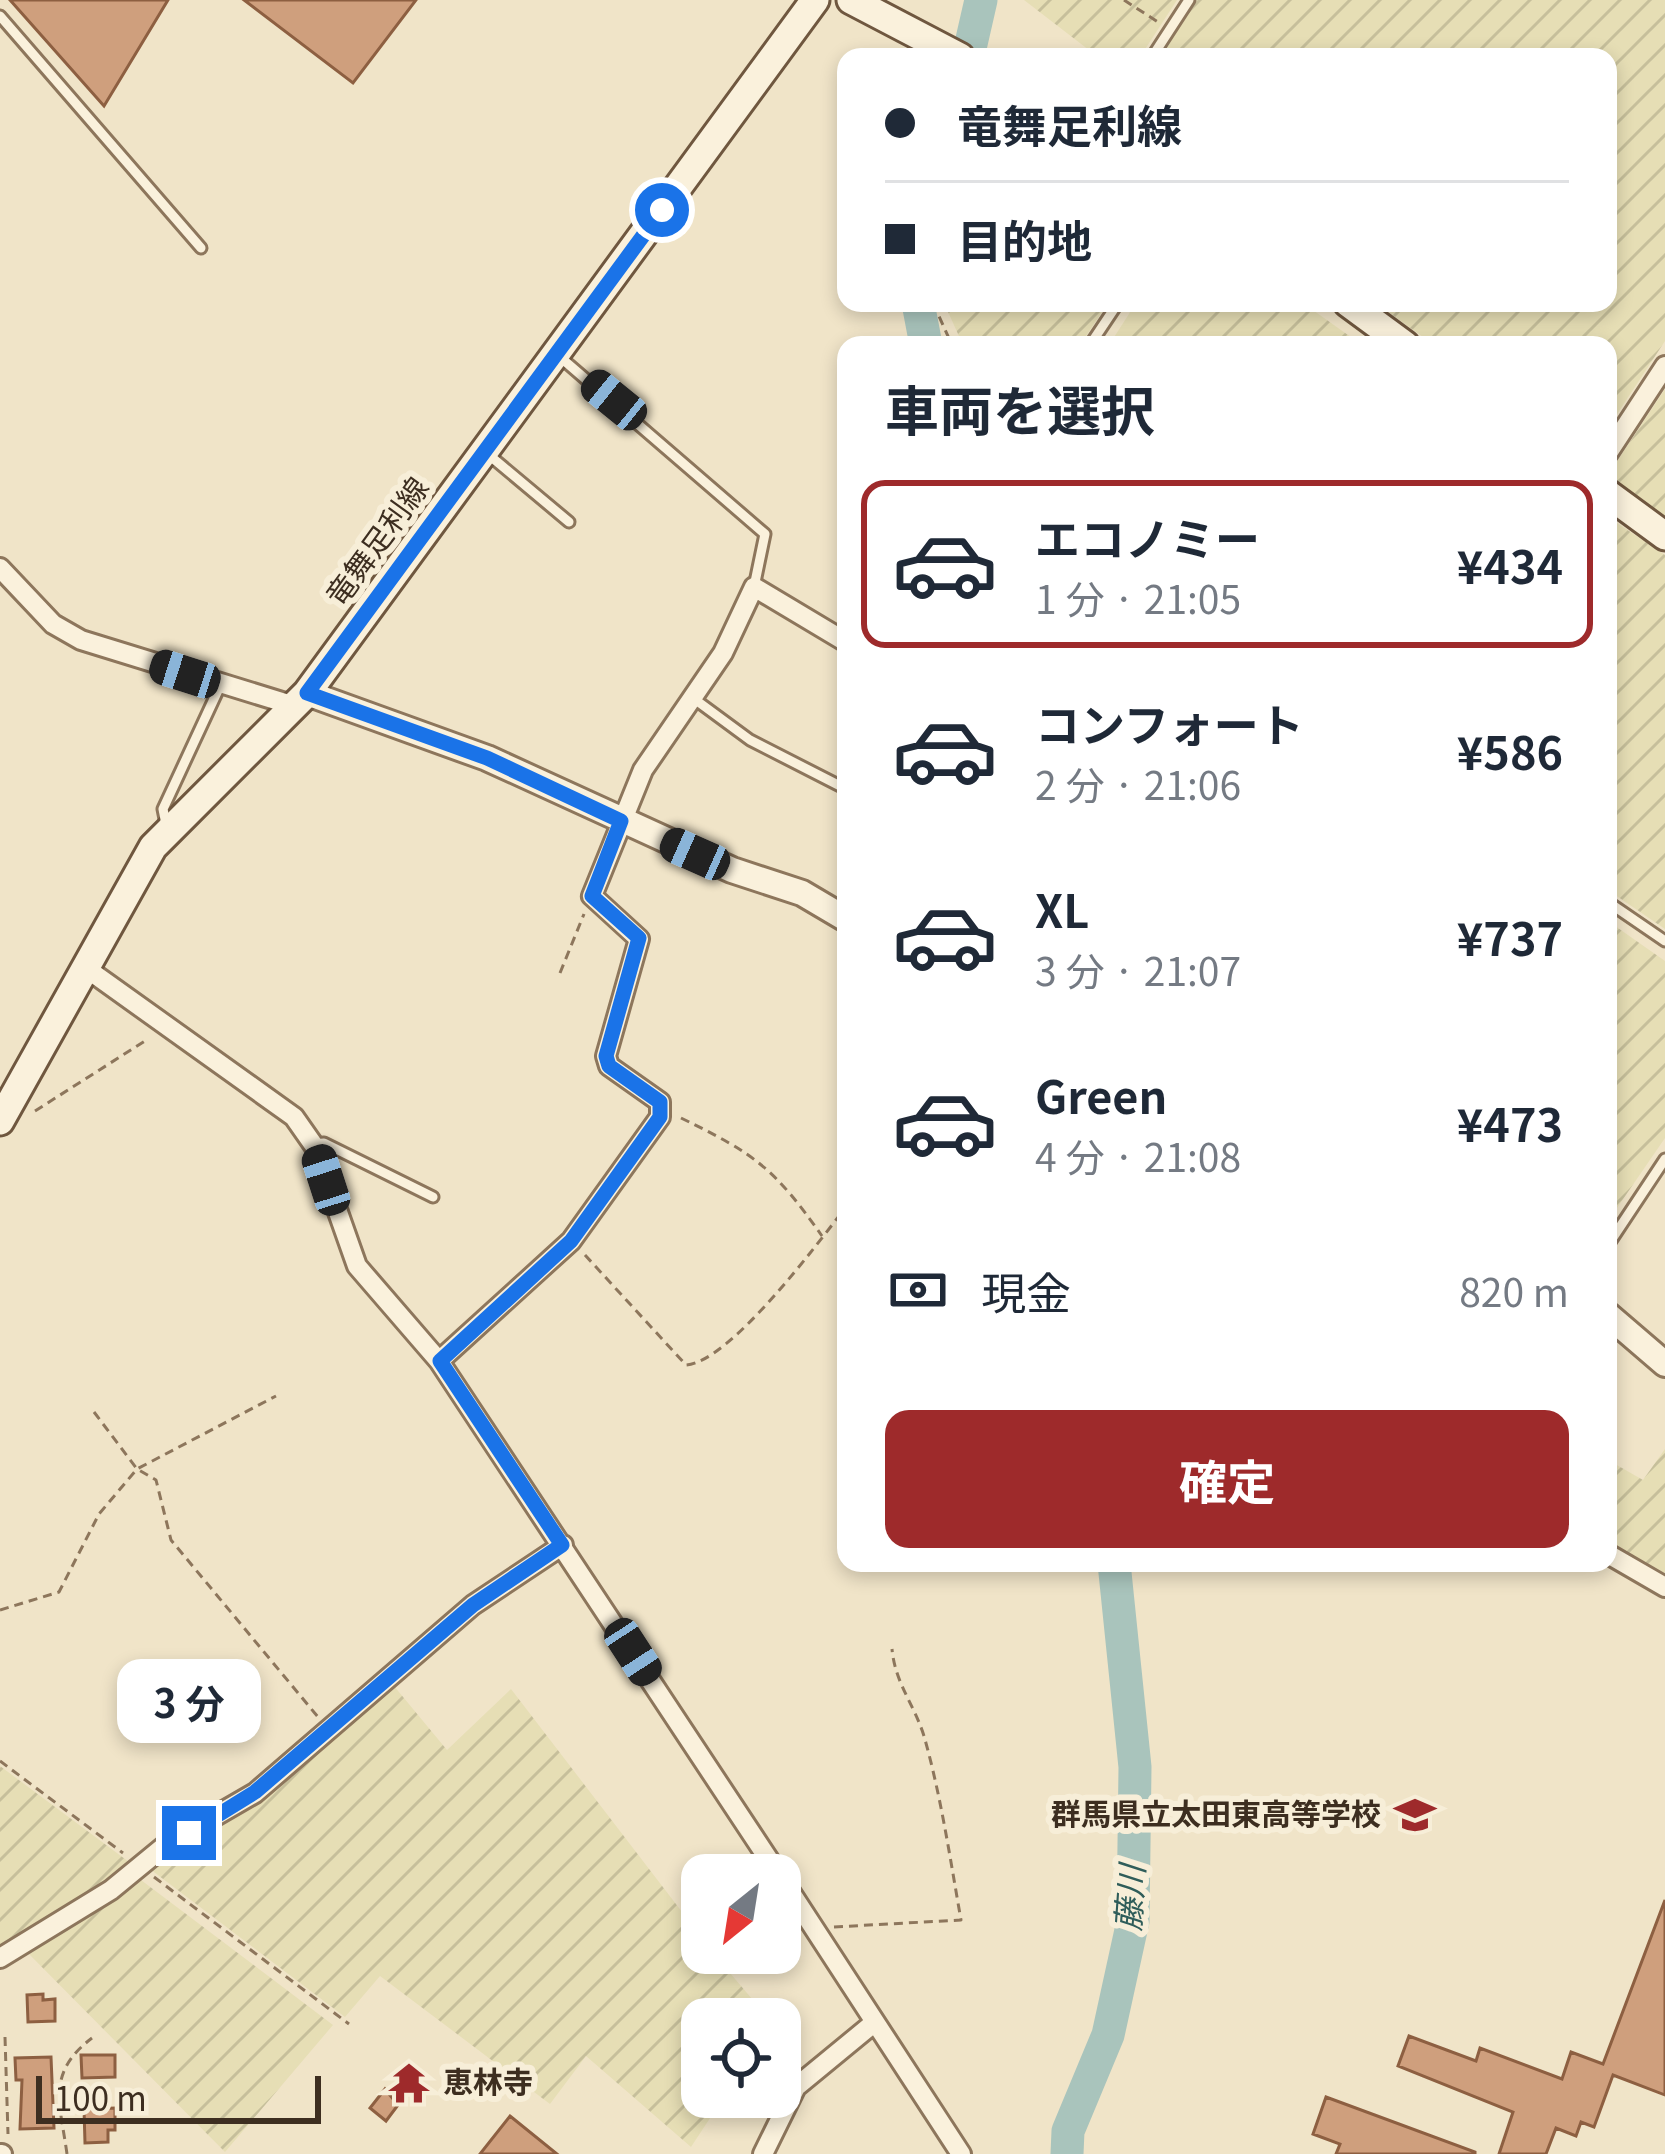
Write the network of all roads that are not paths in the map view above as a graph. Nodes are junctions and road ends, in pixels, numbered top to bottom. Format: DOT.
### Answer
graph roads {
  1 [pos="815,0"];
  2 [pos="851,0"];
  3 [pos="1189,0"];
  4 [pos="0,16"];
  5 [pos="944,48"];
  6 [pos="1158,48"];
  7 [pos="201,248"];
  8 [pos="1360,312"];
  9 [pos="1393,336"];
  10 [pos="557,354"];
  11 [pos="1665,366"];
  12 [pos="1617,439"];
  13 [pos="485,452"];
  14 [pos="1617,501"];
  15 [pos="568,522"];
  16 [pos="1665,536"];
  17 [pos="0,568"];
  18 [pos="754,586"];
  19 [pos="837,637"];
  20 [pos="220,686"];
  21 [pos="693,698"];
  22 [pos="301,700"];
  23 [pos="837,784"];
  24 [pos="621,821"];
  25 [pos="167,829"];
  26 [pos="1617,908"];
  27 [pos="837,914"];
  28 [pos="1665,941"];
  29 [pos="83,966"];
  30 [pos="1,1119"];
  31 [pos="313,1144"];
  32 [pos="1665,1159"];
  33 [pos="433,1197"];
  34 [pos="1617,1231"];
  35 [pos="1617,1324"];
  36 [pos="440,1361"];
  37 [pos="1665,1364"];
  38 [pos="562,1545"];
  39 [pos="1617,1559"];
  40 [pos="1665,1587"];
  41 [pos="766,1854"];
  42 [pos="801,1908"];
  43 [pos="0,1958"];
  44 [pos="875,2022"];
  45 [pos="763,2154"];
  46 [pos="962,2154"];
  1 -- 10 [label="main road, 竜舞足利線"];
  2 -- 5 [label="main road"];
  3 -- 6 [label="lane"];
  4 -- 7 [label="lane"];
  8 -- 9 [label="main road"];
  10 -- 13 [label="main road, 竜舞足利線"];
  10 -- 18 [label="lane"];
  11 -- 12 [label="street"];
  13 -- 15 [label="lane"];
  13 -- 22 [label="main road, 竜舞足利線"];
  14 -- 16 [label="main road"];
  17 -- 20 [label="street"];
  18 -- 19 [label="street"];
  18 -- 21 [label="street"];
  20 -- 22 [label="street"];
  20 -- 25 [label="lane"];
  21 -- 23 [label="lane"];
  21 -- 24 [label="street"];
  22 -- 24 [label="street"];
  22 -- 25 [label="main road, 竜舞足利線"];
  24 -- 27 [label="street"];
  24 -- 36 [label="street"];
  25 -- 29 [label="main road, 竜舞足利線"];
  26 -- 28 [label="lane"];
  29 -- 30 [label="main road, 竜舞足利線"];
  29 -- 31 [label="street"];
  31 -- 33 [label="lane"];
  31 -- 36 [label="street"];
  32 -- 34 [label="lane"];
  35 -- 37 [label="street"];
  36 -- 38 [label="street"];
  38 -- 41 [label="street"];
  38 -- 43 [label="street"];
  39 -- 40 [label="street"];
  42 -- 44 [label="street"];
  44 -- 45 [label="street"];
  44 -- 46 [label="street"];
}
